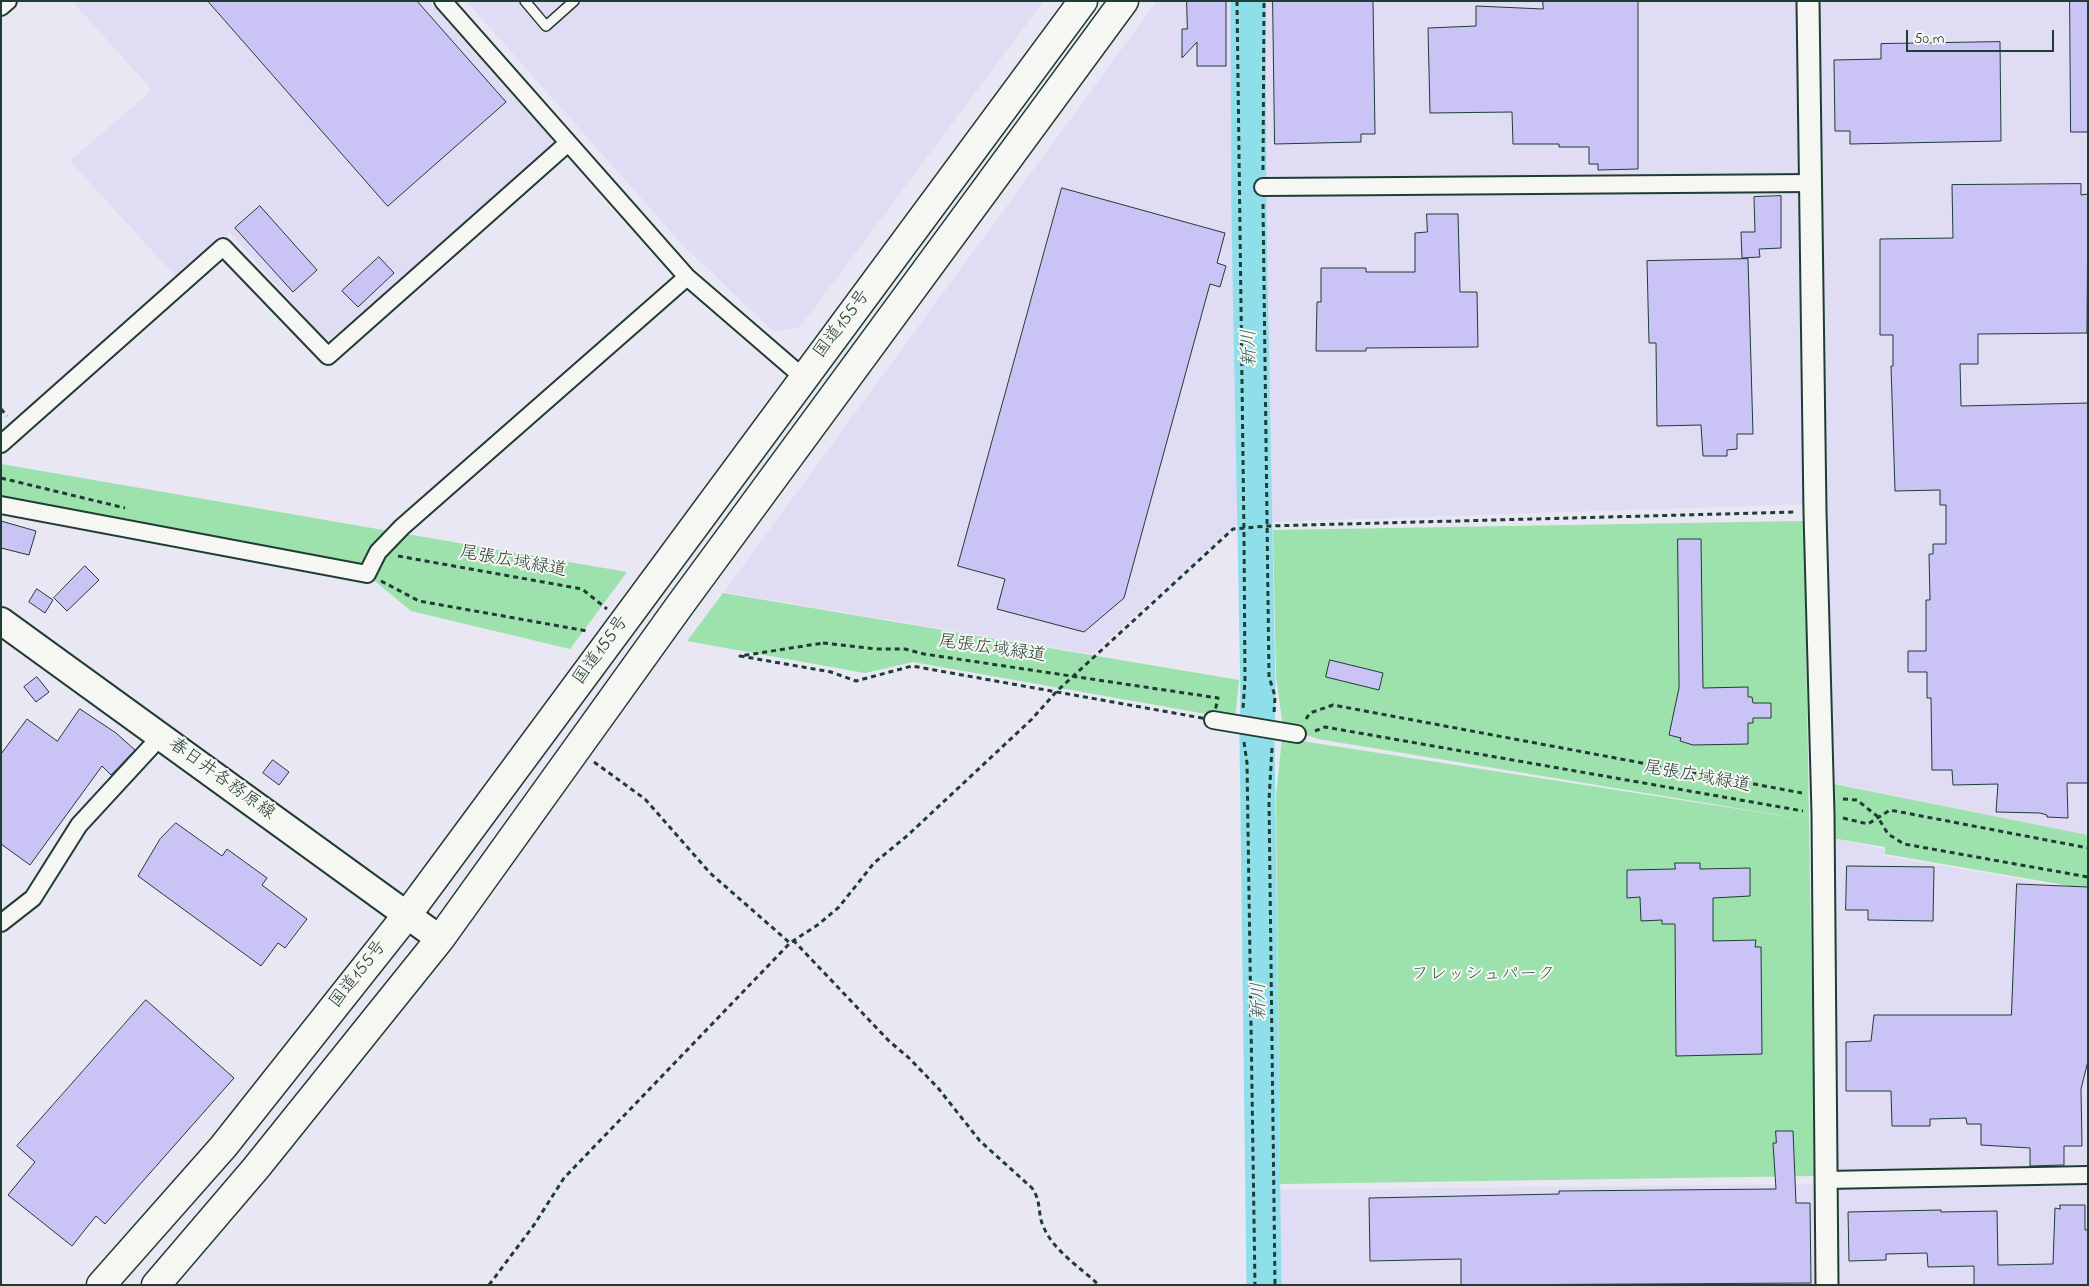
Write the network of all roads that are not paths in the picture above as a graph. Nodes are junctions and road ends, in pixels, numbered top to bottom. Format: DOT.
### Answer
graph roads {
  1 [pos="8,1"];
  2 [pos="442,1"];
  3 [pos="525,1"];
  4 [pos="574,1"];
  5 [pos="1083,1"];
  6 [pos="1124,1"];
  7 [pos="1808,1"];
  8 [pos="1,7"];
  9 [pos="568,143"];
  10 [pos="1812,183"];
  11 [pos="1263,187"];
  12 [pos="687,277"];
  13 [pos="804,378"];
  14 [pos="1,444"];
  15 [pos="1,505"];
  16 [pos="1,620"];
  17 [pos="1213,720"];
  18 [pos="1297,734"];
  19 [pos="161,736"];
  20 [pos="407,915"];
  21 [pos="1,923"];
  22 [pos="440,939"];
  23 [pos="2088,1175"];
  24 [pos="1825,1180"];
  25 [pos="100,1285"];
  26 [pos="156,1285"];
  27 [pos="1826,1285"];
  1 -- 8 [label="street"];
  2 -- 9 [label="street"];
  3 -- 4 [label="lane"];
  5 -- 13 [label="highway, 国道155号"];
  6 -- 22 [label="highway, 国道155号"];
  7 -- 10 [label="street"];
  9 -- 12 [label="street"];
  9 -- 14 [label="street"];
  10 -- 11 [label="street"];
  10 -- 24 [label="street"];
  12 -- 13 [label="street"];
  12 -- 15 [label="street"];
  13 -- 20 [label="highway, 国道155号"];
  16 -- 19 [label="main road, 春日井各務原線"];
  17 -- 18 [label="street"];
  19 -- 20 [label="main road, 春日井各務原線"];
  19 -- 21 [label="street"];
  20 -- 22 [label="main road, 春日井各務原線"];
  20 -- 25 [label="highway, 国道155号"];
  22 -- 26 [label="highway, 国道155号"];
  23 -- 24 [label="street"];
  24 -- 27 [label="street"];
}
